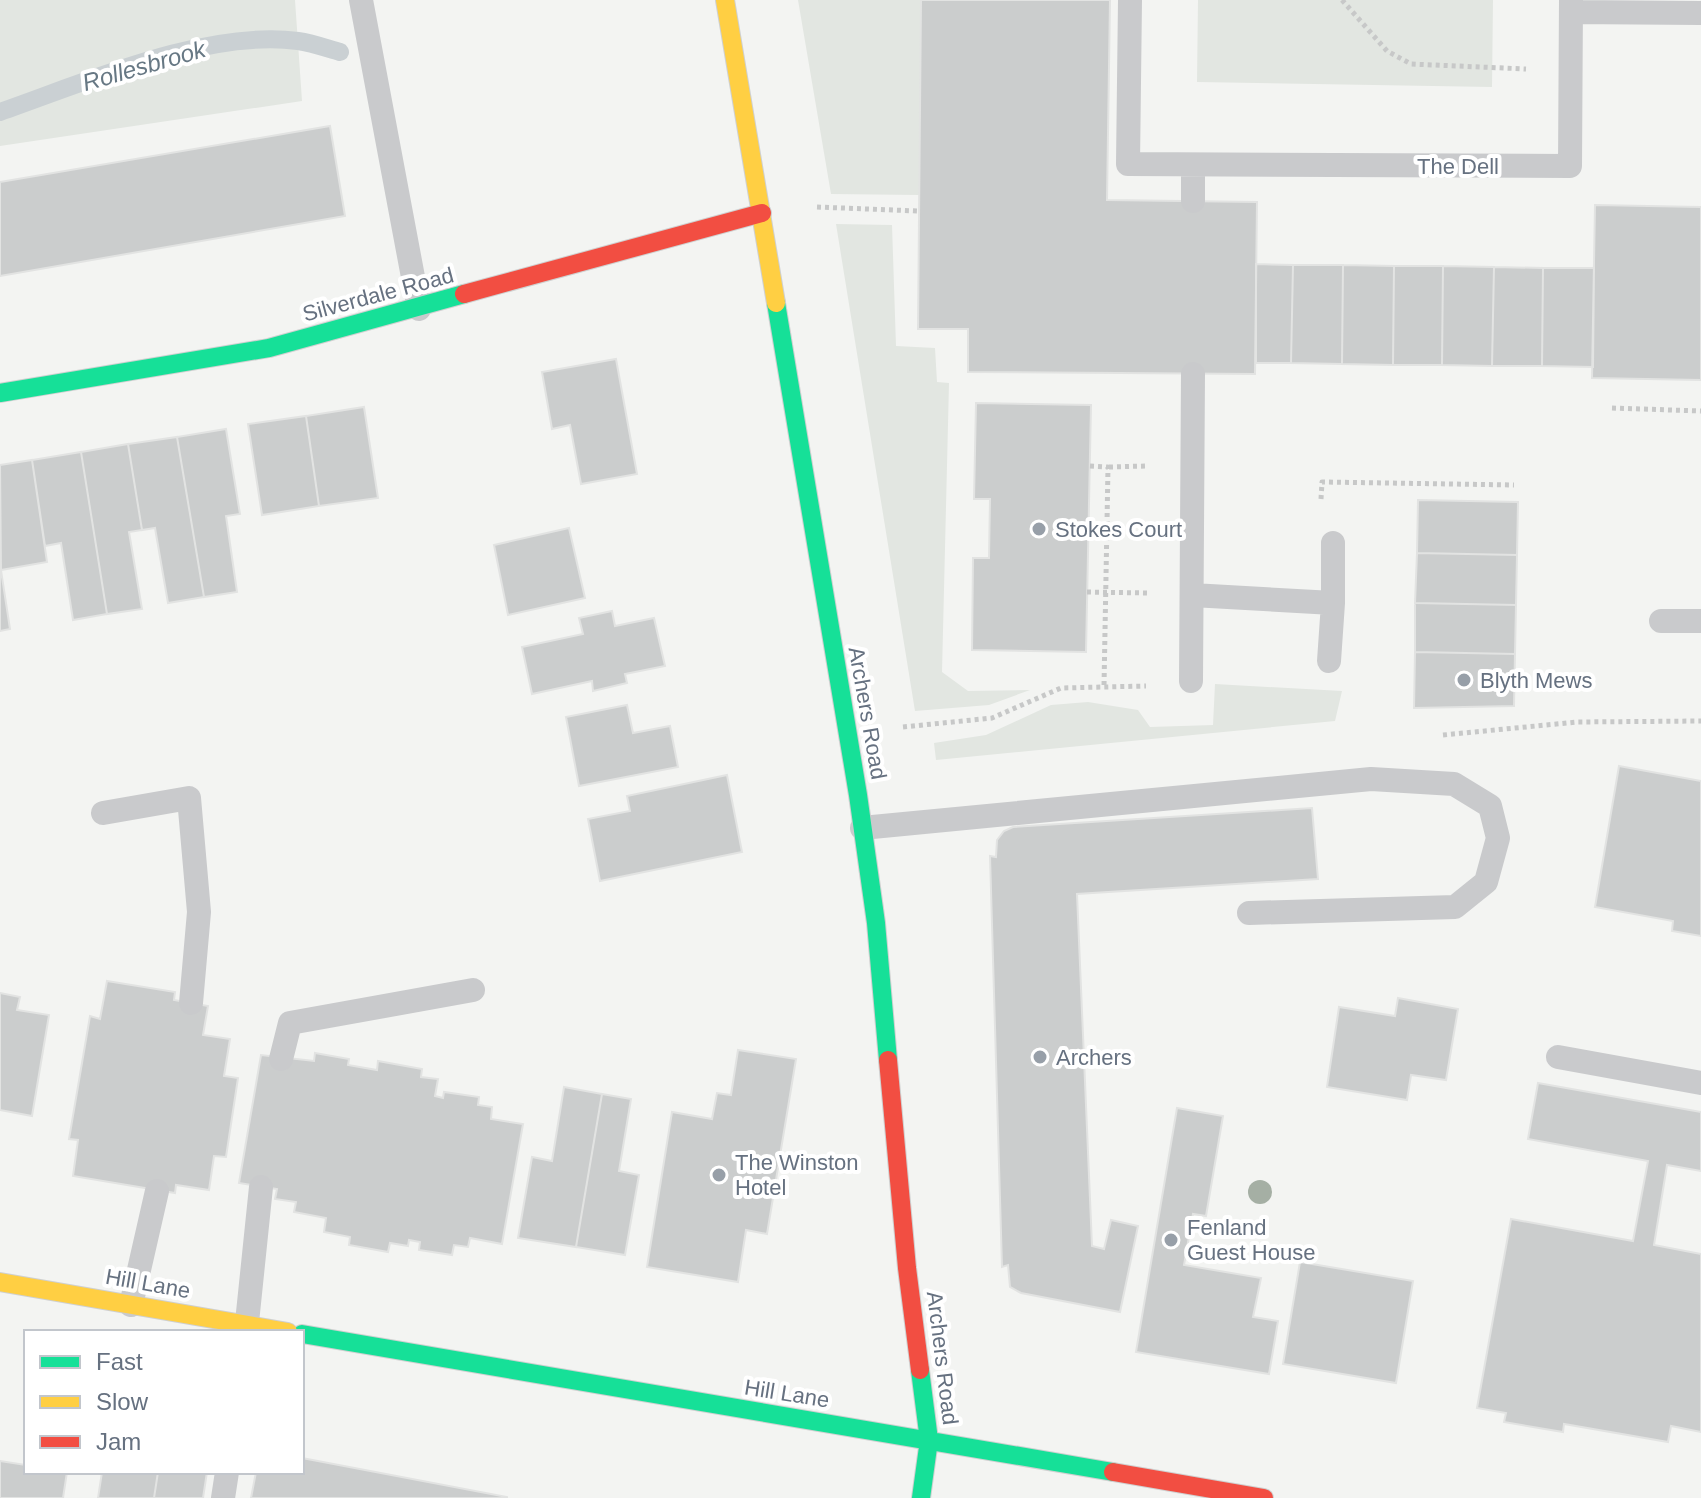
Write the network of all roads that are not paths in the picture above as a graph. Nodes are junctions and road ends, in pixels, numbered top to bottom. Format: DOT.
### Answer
graph roads {
  1 [pos="361,0"];
  2 [pos="725,0"];
  3 [pos="1130,0"];
  4 [pos="1571,6"];
  5 [pos="1701,13"];
  6 [pos="1193,165"];
  7 [pos="1193,201"];
  8 [pos="762,213"];
  9 [pos="419,309"];
  10 [pos="1193,374"];
  11 [pos="0,393"];
  12 [pos="1333,543"];
  13 [pos="1192,595"];
  14 [pos="1333,603"];
  15 [pos="1661,621"];
  16 [pos="1701,621"];
  17 [pos="1329,661"];
  18 [pos="1191,681"];
  19 [pos="103,813"];
  20 [pos="862,828"];
  21 [pos="1249,913"];
  22 [pos="473,990"];
  23 [pos="191,1003"];
  24 [pos="1558,1057"];
  25 [pos="281,1059"];
  26 [pos="1701,1083"];
  27 [pos="261,1187"];
  28 [pos="157,1191"];
  29 [pos="0,1282"];
  30 [pos="131,1305"];
  31 [pos="246,1328"];
  32 [pos="267,1330"];
  33 [pos="304,1334"];
  34 [pos="929,1440"];
  35 [pos="227,1474"];
  36 [pos="223,1498"];
  37 [pos="921,1498"];
  38 [pos="1264,1498"];
  1 -- 9 [label="lane"];
  2 -- 8 [label="street, Archers Road"];
  3 -- 6 [label="lane, The Dell"];
  4 -- 5 [label="lane, The Dell"];
  4 -- 6 [label="lane, The Dell"];
  6 -- 7 [label="lane"];
  8 -- 9 [label="street, Silverdale Road"];
  8 -- 20 [label="street, Archers Road"];
  9 -- 11 [label="street, Silverdale Road"];
  10 -- 13 [label="lane"];
  12 -- 14 [label="lane"];
  13 -- 14 [label="lane"];
  13 -- 18 [label="lane"];
  14 -- 17 [label="lane"];
  15 -- 16 [label="lane"];
  19 -- 23 [label="lane"];
  20 -- 21 [label="lane"];
  20 -- 34 [label="street, Archers Road"];
  22 -- 25 [label="lane"];
  24 -- 26 [label="lane"];
  27 -- 31 [label="lane"];
  28 -- 30 [label="lane"];
  29 -- 30 [label="street, Hill Lane"];
  30 -- 31 [label="street, Hill Lane"];
  31 -- 32 [label="street, Hill Lane"];
  33 -- 34 [label="street, Hill Lane"];
  34 -- 37 [label="street, Archers Road"];
  34 -- 38 [label="street, Hill Lane"];
  35 -- 36 [label="lane"];
}
